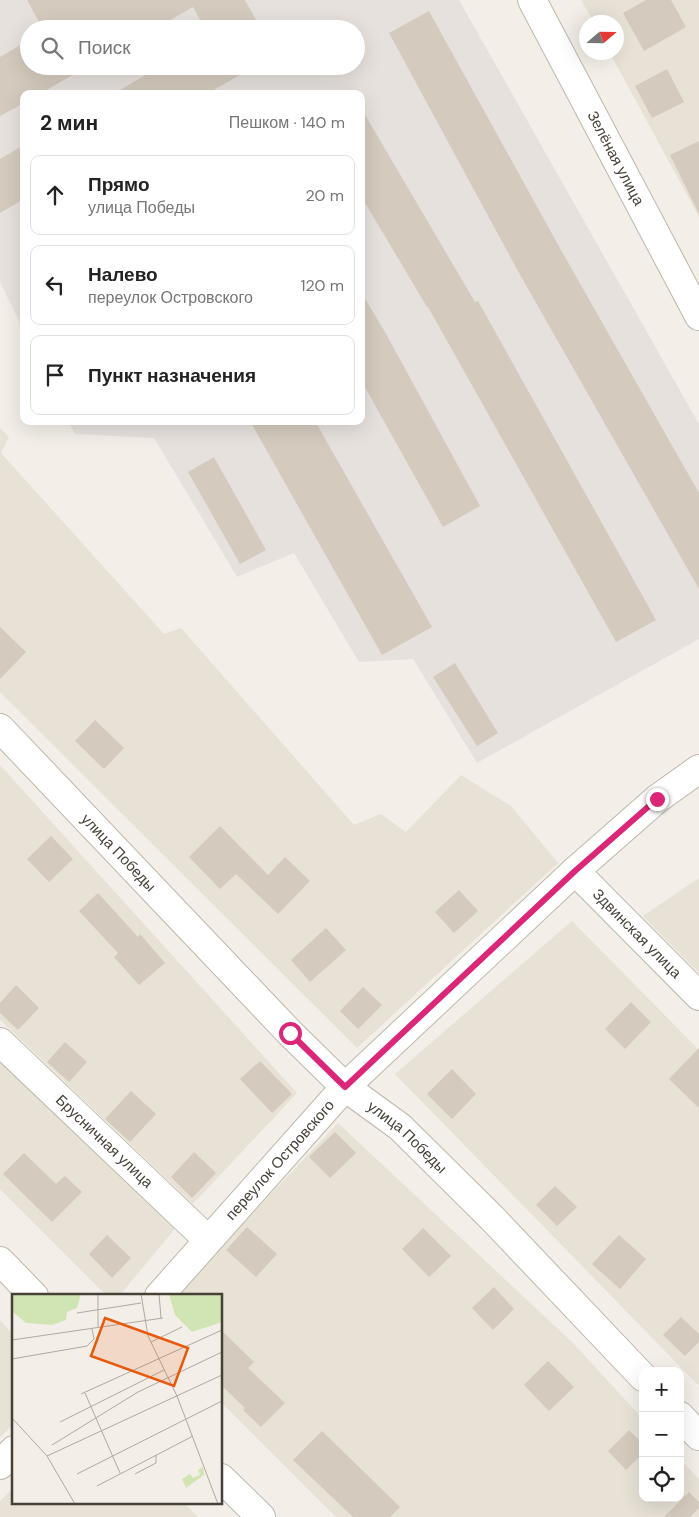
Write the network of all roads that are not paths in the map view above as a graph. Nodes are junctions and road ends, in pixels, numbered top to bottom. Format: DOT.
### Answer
graph roads {
  1 [pos="532,0"];
  2 [pos="699,316"];
  3 [pos="0,728"];
  4 [pos="699,769"];
  5 [pos="575,871"];
  6 [pos="699,996"];
  7 [pos="0,1042"];
  8 [pos="345,1087"];
  9 [pos="208,1240"];
  10 [pos="0,1262"];
  11 [pos="32,1294"];
  12 [pos="161,1294"];
  13 [pos="639,1373"];
  14 [pos="684,1420"];
  15 [pos="699,1436"];
  16 [pos="12,1452"];
  17 [pos="0,1464"];
  18 [pos="222,1479"];
  19 [pos="261,1517"];
  1 -- 2 [label="street, Зелёная улица"];
  3 -- 8 [label="street, улица Победы"];
  4 -- 5 [label="street, переулок Островского"];
  5 -- 6 [label="street, Здвинская улица"];
  5 -- 8 [label="street, переулок Островского"];
  7 -- 9 [label="street, Брусничная улица"];
  8 -- 9 [label="street, переулок Островского"];
  8 -- 13 [label="street, улица Победы"];
  9 -- 12 [label="street, переулок Островского"];
  10 -- 11 [label="street"];
  14 -- 15 [label="street"];
  16 -- 17 [label="street"];
  18 -- 19 [label="street"];
}
